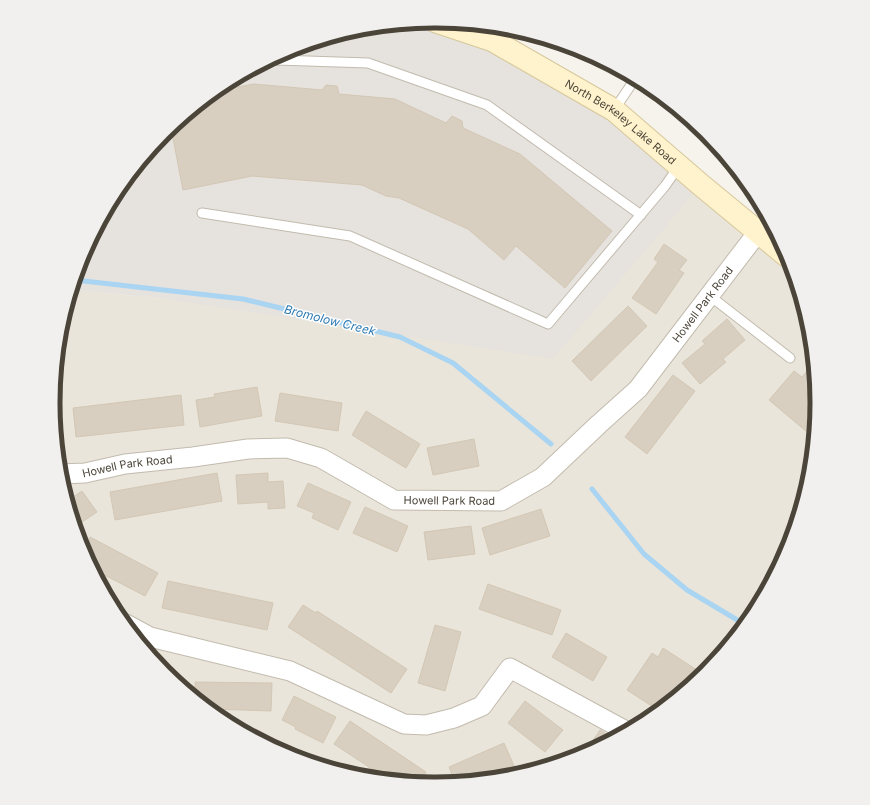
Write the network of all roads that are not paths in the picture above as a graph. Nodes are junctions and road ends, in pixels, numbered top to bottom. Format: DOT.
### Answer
graph roads {
  1 [pos="459,29"];
  2 [pos="285,60"];
  3 [pos="632,84"];
  4 [pos="614,110"];
  5 [pos="679,166"];
  6 [pos="202,212"];
  7 [pos="641,215"];
  8 [pos="758,232"];
  9 [pos="775,246"];
  10 [pos="710,296"];
  11 [pos="790,358"];
  12 [pos="68,474"];
  13 [pos="139,631"];
  14 [pos="620,728"];
  1 -- 4 [label="street, North Berkeley Lake Road"];
  2 -- 7 [label="lane"];
  3 -- 4 [label="lane"];
  4 -- 5 [label="street, North Berkeley Lake Road"];
  5 -- 7 [label="lane"];
  5 -- 8 [label="street, North Berkeley Lake Road"];
  6 -- 7 [label="lane"];
  8 -- 9 [label="street, North Berkeley Lake Road"];
  8 -- 10 [label="street, Howell Park Road"];
  10 -- 11 [label="lane"];
  10 -- 12 [label="street, Howell Park Road"];
  13 -- 14 [label="street"];
}
